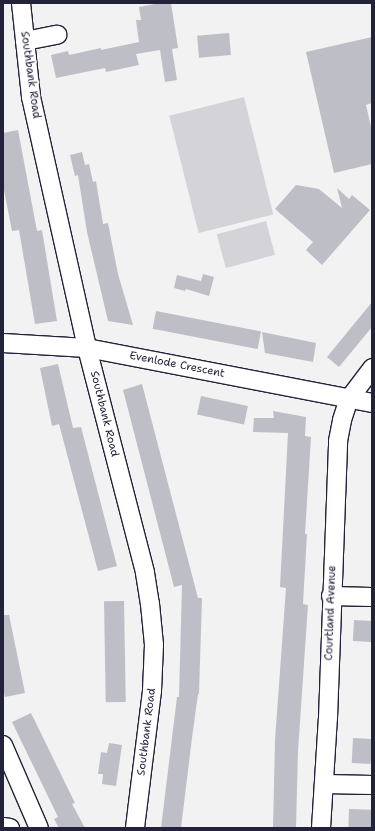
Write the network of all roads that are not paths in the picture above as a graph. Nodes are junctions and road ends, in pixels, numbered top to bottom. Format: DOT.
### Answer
graph roads {
  1 [pos="21,3"];
  2 [pos="57,35"];
  3 [pos="25,41"];
  4 [pos="3,343"];
  5 [pos="87,348"];
  6 [pos="372,368"];
  7 [pos="349,399"];
  8 [pos="372,403"];
  9 [pos="331,596"];
  10 [pos="372,597"];
  11 [pos="3,745"];
  12 [pos="325,784"];
  13 [pos="372,785"];
  14 [pos="35,826"];
  15 [pos="3,827"];
  16 [pos="10,828"];
  17 [pos="135,828"];
  18 [pos="321,828"];
  1 -- 3 [label="street, Southbank Road"];
  2 -- 3 [label="street"];
  3 -- 5 [label="street, Southbank Road"];
  4 -- 5 [label="street, Evenlode Crescent"];
  5 -- 7 [label="street, Evenlode Crescent"];
  5 -- 17 [label="street, Southbank Road"];
  6 -- 7 [label="street, Courtland Avenue"];
  7 -- 8 [label="street, Evenlode Crescent"];
  7 -- 9 [label="street, Courtland Avenue"];
  9 -- 10 [label="street"];
  9 -- 12 [label="street, Courtland Avenue"];
  11 -- 14 [label="street"];
  12 -- 13 [label="street"];
  12 -- 18 [label="street, Courtland Avenue"];
  15 -- 16 [label="street"];
}
